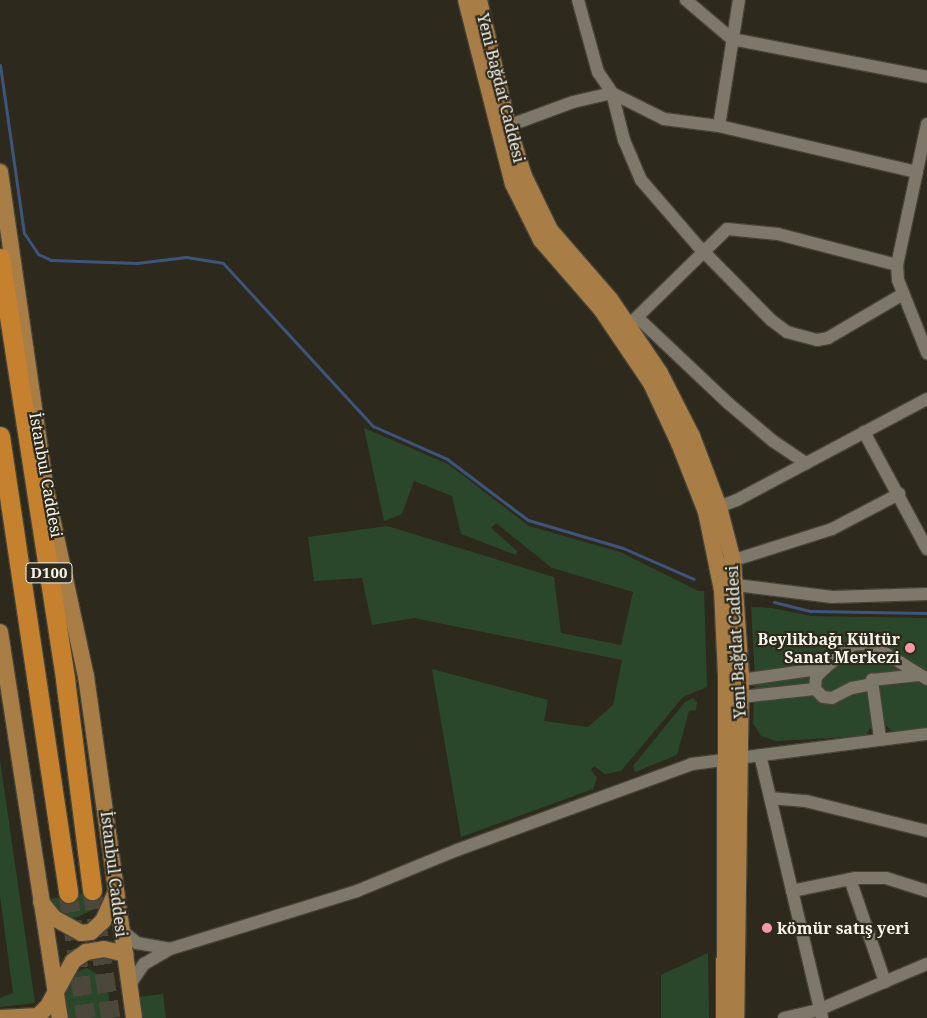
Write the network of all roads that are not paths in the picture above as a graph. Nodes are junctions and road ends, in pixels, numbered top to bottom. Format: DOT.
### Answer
graph roads {
  1 [pos="466,0"];
  2 [pos="479,0"];
  3 [pos="578,0"];
  4 [pos="686,0"];
  5 [pos="739,0"];
  6 [pos="732,39"];
  7 [pos="927,76"];
  8 [pos="612,92"];
  9 [pos="927,124"];
  10 [pos="508,126"];
  11 [pos="719,126"];
  12 [pos="0,172"];
  13 [pos="917,172"];
  14 [pos="703,251"];
  15 [pos="0,261"];
  16 [pos="897,265"];
  17 [pos="903,294"];
  18 [pos="634,321"];
  19 [pos="927,354"];
  20 [pos="926,400"];
  21 [pos="35,412"];
  22 [pos="864,432"];
  23 [pos="0,436"];
  24 [pos="806,463"];
  25 [pos="899,494"];
  26 [pos="713,510"];
  27 [pos="927,549"];
  28 [pos="725,563"];
  29 [pos="736,585"];
  30 [pos="927,594"];
  31 [pos="0,632"];
  32 [pos="825,668"];
  33 [pos="923,677"];
  34 [pos="741,680"];
  35 [pos="873,684"];
  36 [pos="815,689"];
  37 [pos="741,697"];
  38 [pos="927,734"];
  39 [pos="880,738"];
  40 [pos="760,755"];
  41 [pos="741,757"];
  42 [pos="725,760"];
  43 [pos="770,798"];
  44 [pos="927,831"];
  45 [pos="850,878"];
  46 [pos="117,889"];
  47 [pos="92,890"];
  48 [pos="792,891"];
  49 [pos="927,891"];
  50 [pos="68,892"];
  51 [pos="39,900"];
  52 [pos="121,930"];
  53 [pos="144,946"];
  54 [pos="170,949"];
  55 [pos="125,954"];
  56 [pos="927,964"];
  57 [pos="885,982"];
  58 [pos="129,986"];
  59 [pos="55,993"];
  60 [pos="820,1014"];
  61 [pos="133,1016"];
  62 [pos="34,1017"];
  63 [pos="0,1018"];
  64 [pos="60,1018"];
  65 [pos="724,1018"];
  66 [pos="736,1018"];
  67 [pos="784,1018"];
  1 -- 26 [label="main road, Yeni Bağdat Caddesi"];
  2 -- 10 [label="main road, Yeni Bağdat Caddesi"];
  3 -- 8 [label="street"];
  4 -- 6 [label="street"];
  5 -- 6 [label="street"];
  6 -- 7 [label="street"];
  6 -- 11 [label="street"];
  8 -- 10 [label="street"];
  8 -- 11 [label="street"];
  8 -- 14 [label="street"];
  9 -- 13 [label="street"];
  10 -- 18 [label="main road, Yeni Bağdat Caddesi"];
  11 -- 13 [label="street"];
  12 -- 21 [label="main road, İstanbul Caddesi"];
  13 -- 16 [label="street"];
  14 -- 16 [label="street"];
  14 -- 17 [label="street"];
  14 -- 18 [label="street"];
  15 -- 21 [label="highway"];
  15 -- 47 [label="highway, D100 / D100"];
  16 -- 17 [label="street"];
  17 -- 19 [label="street"];
  18 -- 24 [label="street"];
  18 -- 26 [label="main road, Yeni Bağdat Caddesi"];
  20 -- 22 [label="street"];
  21 -- 46 [label="main road, İstanbul Caddesi"];
  22 -- 24 [label="street"];
  22 -- 25 [label="street"];
  23 -- 50 [label="highway, D100 / D100"];
  24 -- 26 [label="street"];
  25 -- 27 [label="street"];
  25 -- 28 [label="street"];
  26 -- 28 [label="main road, Yeni Bağdat Caddesi"];
  28 -- 29 [label="main road, Yeni Bağdat Caddesi"];
  28 -- 42 [label="main road, Yeni Bağdat Caddesi"];
  29 -- 30 [label="street"];
  29 -- 34 [label="main road, Yeni Bağdat Caddesi"];
  31 -- 51 [label="main road"];
  32 -- 33 [label="street"];
  32 -- 34 [label="street"];
  32 -- 36 [label="street"];
  33 -- 35 [label="street"];
  34 -- 37 [label="main road, Yeni Bağdat Caddesi"];
  35 -- 36 [label="street"];
  35 -- 39 [label="street"];
  36 -- 37 [label="street"];
  37 -- 41 [label="main road, Yeni Bağdat Caddesi"];
  38 -- 39 [label="street"];
  39 -- 40 [label="street"];
  40 -- 41 [label="street"];
  40 -- 43 [label="street"];
  41 -- 42 [label="street"];
  41 -- 66 [label="main road, Yeni Bağdat Caddesi"];
  42 -- 54 [label="street"];
  42 -- 65 [label="main road, Yeni Bağdat Caddesi"];
  43 -- 44 [label="street"];
  43 -- 48 [label="street"];
  45 -- 48 [label="street"];
  45 -- 49 [label="street"];
  45 -- 57 [label="street"];
  46 -- 51 [label="main road"];
  46 -- 52 [label="main road, İstanbul Caddesi"];
  48 -- 60 [label="street"];
  51 -- 59 [label="main road"];
  52 -- 53 [label="street"];
  52 -- 55 [label="main road, İstanbul Caddesi"];
  53 -- 54 [label="street"];
  53 -- 55 [label="street"];
  54 -- 58 [label="street"];
  55 -- 58 [label="main road, İstanbul Caddesi"];
  55 -- 59 [label="main road"];
  56 -- 57 [label="street"];
  57 -- 60 [label="street"];
  58 -- 61 [label="main road, İstanbul Caddesi"];
  59 -- 62 [label="main road"];
  59 -- 64 [label="main road"];
  60 -- 67 [label="street"];
  62 -- 63 [label="main road"];
}
